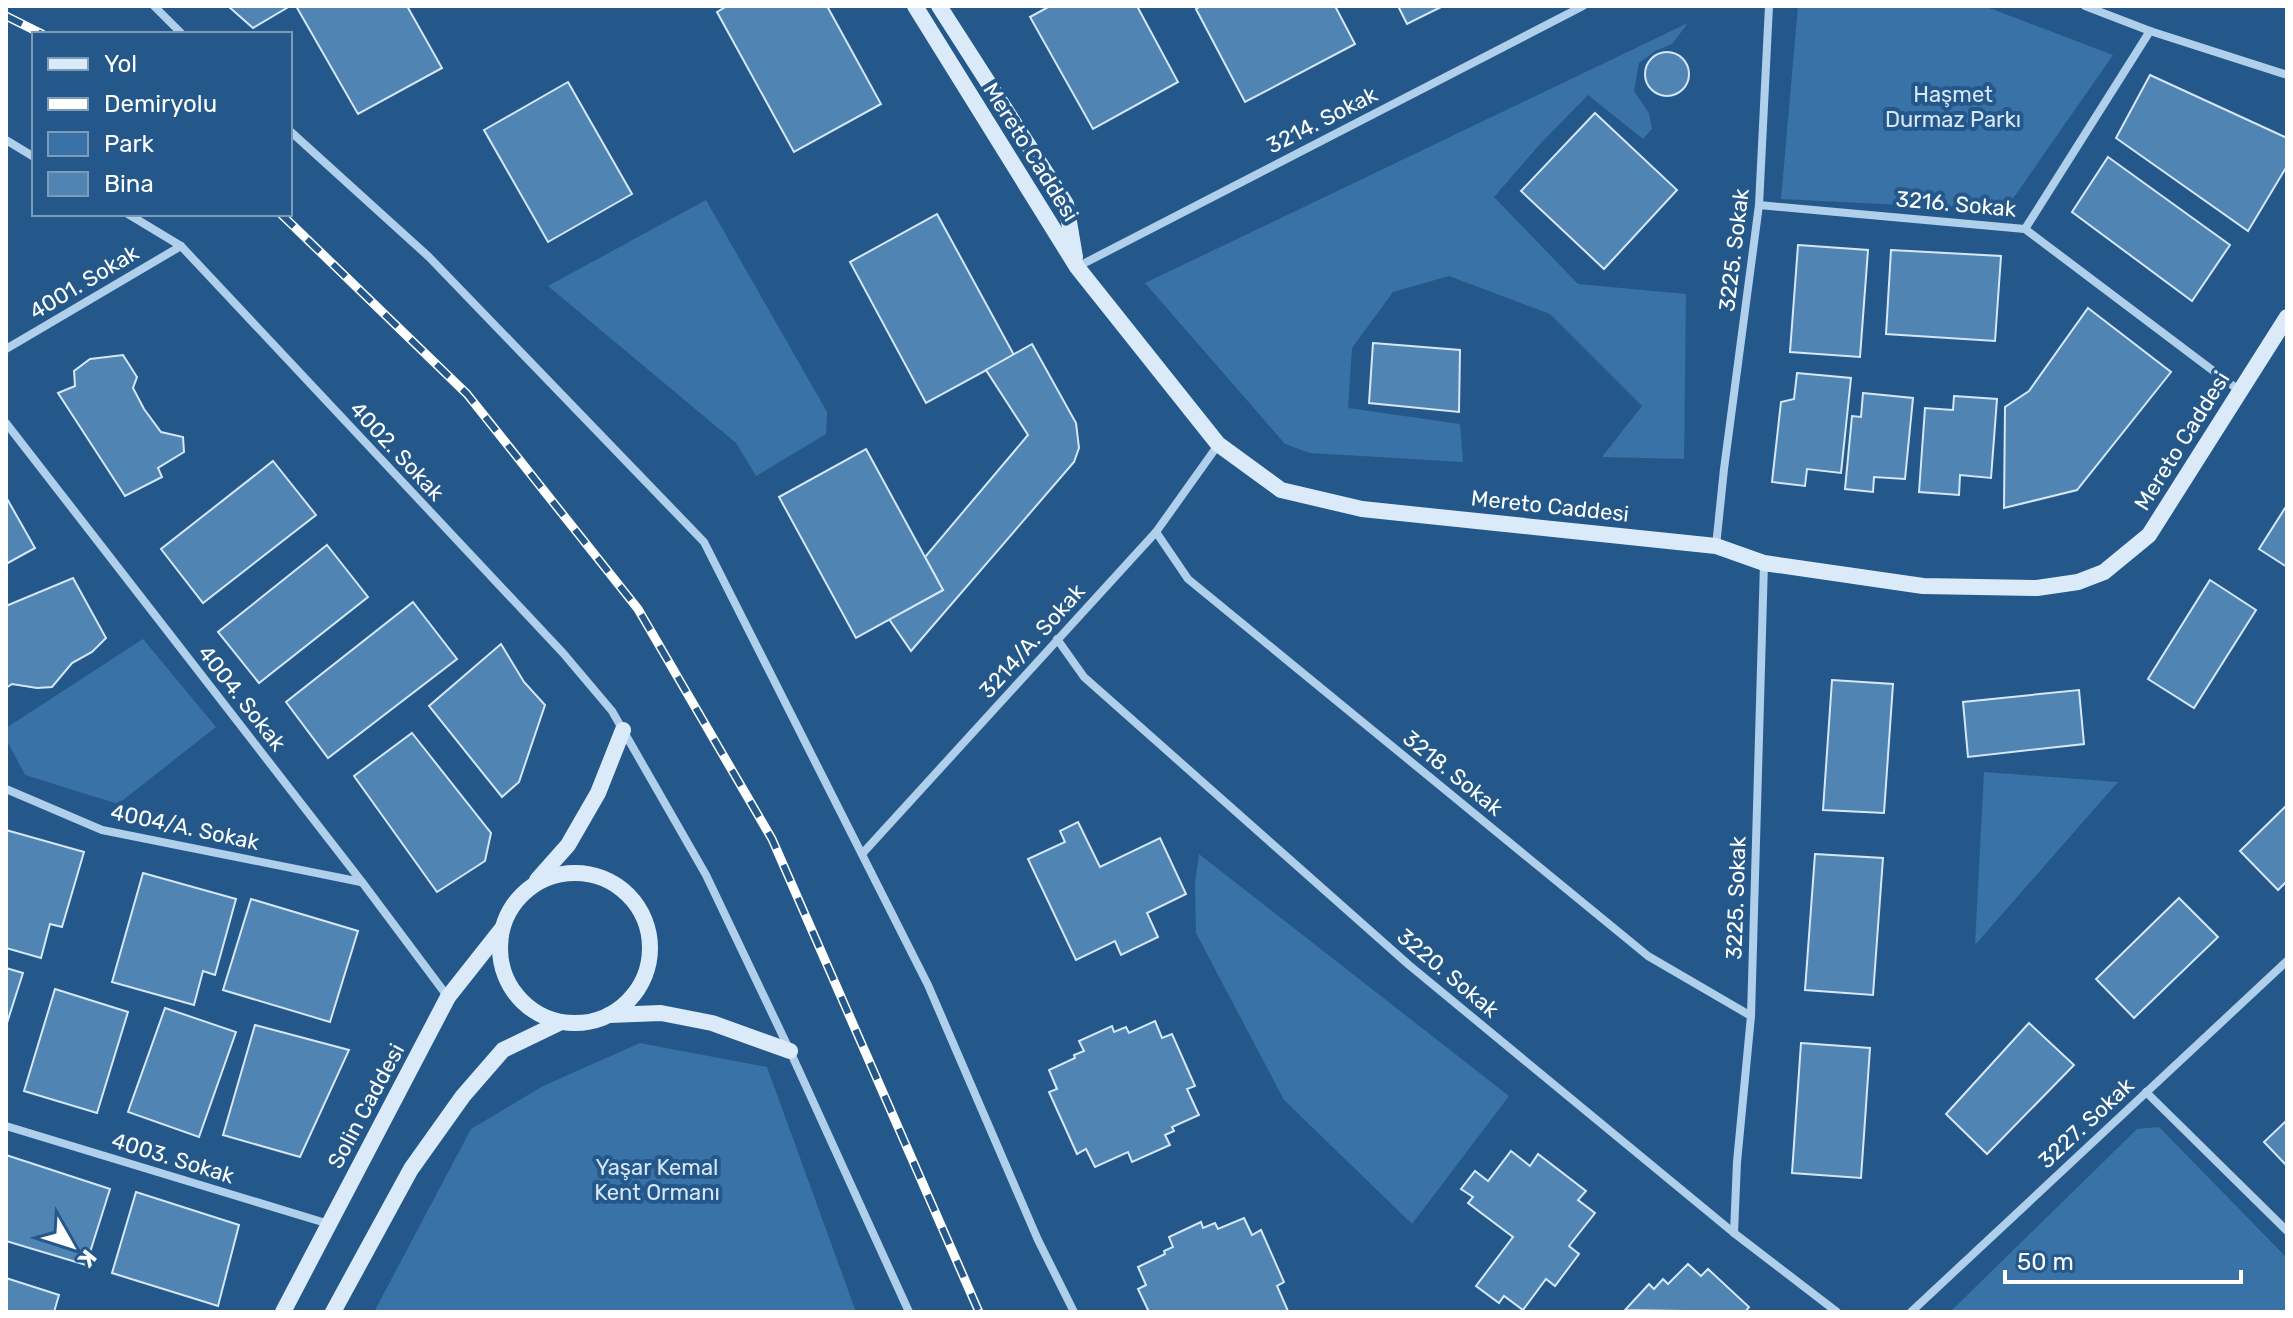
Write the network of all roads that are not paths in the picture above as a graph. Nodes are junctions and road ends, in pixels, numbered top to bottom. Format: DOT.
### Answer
graph roads {
  1 [pos="154,6"];
  2 [pos="915,6"];
  3 [pos="939,6"];
  4 [pos="1583,6"];
  5 [pos="1769,6"];
  6 [pos="2085,6"];
  7 [pos="2150,31"];
  8 [pos="180,32"];
  9 [pos="2287,75"];
  10 [pos="292,133"];
  11 [pos="6,140"];
  12 [pos="32,156"];
  13 [pos="1759,205"];
  14 [pos="131,216"];
  15 [pos="2025,229"];
  16 [pos="181,246"];
  17 [pos="1077,267"];
  18 [pos="2287,317"];
  19 [pos="6,349"];
  20 [pos="2240,391"];
  21 [pos="6,423"];
  22 [pos="1218,444"];
  23 [pos="1156,532"];
  24 [pos="1716,546"];
  25 [pos="1764,563"];
  26 [pos="1057,639"];
  27 [pos="623,730"];
  28 [pos="6,789"];
  29 [pos="862,854"];
  30 [pos="362,882"];
  31 [pos="529,888"];
  32 [pos="502,929"];
  33 [pos="2287,961"];
  34 [pos="448,997"];
  35 [pos="609,1015"];
  36 [pos="1751,1016"];
  37 [pos="561,1022"];
  38 [pos="790,1051"];
  39 [pos="2146,1092"];
  40 [pos="6,1126"];
  41 [pos="329,1224"];
  42 [pos="2287,1231"];
  43 [pos="1734,1233"];
  44 [pos="283,1312"];
  45 [pos="333,1312"];
  46 [pos="909,1312"];
  47 [pos="1074,1312"];
  48 [pos="1837,1312"];
  49 [pos="1911,1312"];
  1 -- 8 [label="street"];
  2 -- 17 [label="street, Mereto Caddesi"];
  3 -- 17 [label="street"];
  4 -- 17 [label="street, 3214. Sokak"];
  5 -- 13 [label="street, 3225. Sokak"];
  6 -- 7 [label="street"];
  7 -- 9 [label="street"];
  7 -- 15 [label="street"];
  10 -- 29 [label="street"];
  11 -- 12 [label="street"];
  13 -- 15 [label="street, 3216. Sokak"];
  13 -- 24 [label="street, 3225. Sokak"];
  14 -- 16 [label="street, 4002. Sokak"];
  15 -- 20 [label="street, 3216. Sokak"];
  16 -- 19 [label="street, 4001. Sokak"];
  16 -- 27 [label="street, 4002. Sokak"];
  17 -- 22 [label="street, Mereto Caddesi"];
  18 -- 20 [label="street, Mereto Caddesi"];
  20 -- 25 [label="street, Mereto Caddesi"];
  21 -- 30 [label="street, 4004. Sokak"];
  22 -- 23 [label="street, 3214/A. Sokak"];
  22 -- 24 [label="street, Mereto Caddesi"];
  23 -- 26 [label="street, 3214/A. Sokak"];
  23 -- 36 [label="street, 3218. Sokak"];
  24 -- 25 [label="street, Mereto Caddesi"];
  25 -- 36 [label="street, 3225. Sokak"];
  26 -- 29 [label="street, 3214/A. Sokak"];
  26 -- 43 [label="street, 3220. Sokak"];
  27 -- 31 [label="street"];
  27 -- 38 [label="street, 4002. Sokak"];
  28 -- 30 [label="street, 4004/A. Sokak"];
  29 -- 47 [label="street"];
  30 -- 34 [label="street, 4004. Sokak"];
  31 -- 32 [label="street"];
  31 -- 35 [label="street"];
  32 -- 34 [label="street, Solin Caddesi"];
  32 -- 37 [label="street"];
  33 -- 39 [label="street, 3227. Sokak"];
  34 -- 41 [label="street, Solin Caddesi"];
  35 -- 37 [label="street"];
  35 -- 38 [label="street"];
  36 -- 43 [label="street, 3225. Sokak"];
  37 -- 45 [label="street"];
  38 -- 46 [label="street, 4002. Sokak"];
  39 -- 42 [label="street"];
  39 -- 49 [label="street, 3227. Sokak"];
  40 -- 41 [label="street, 4003. Sokak"];
  41 -- 44 [label="street, Solin Caddesi"];
  43 -- 48 [label="street, 3220. Sokak"];
}
